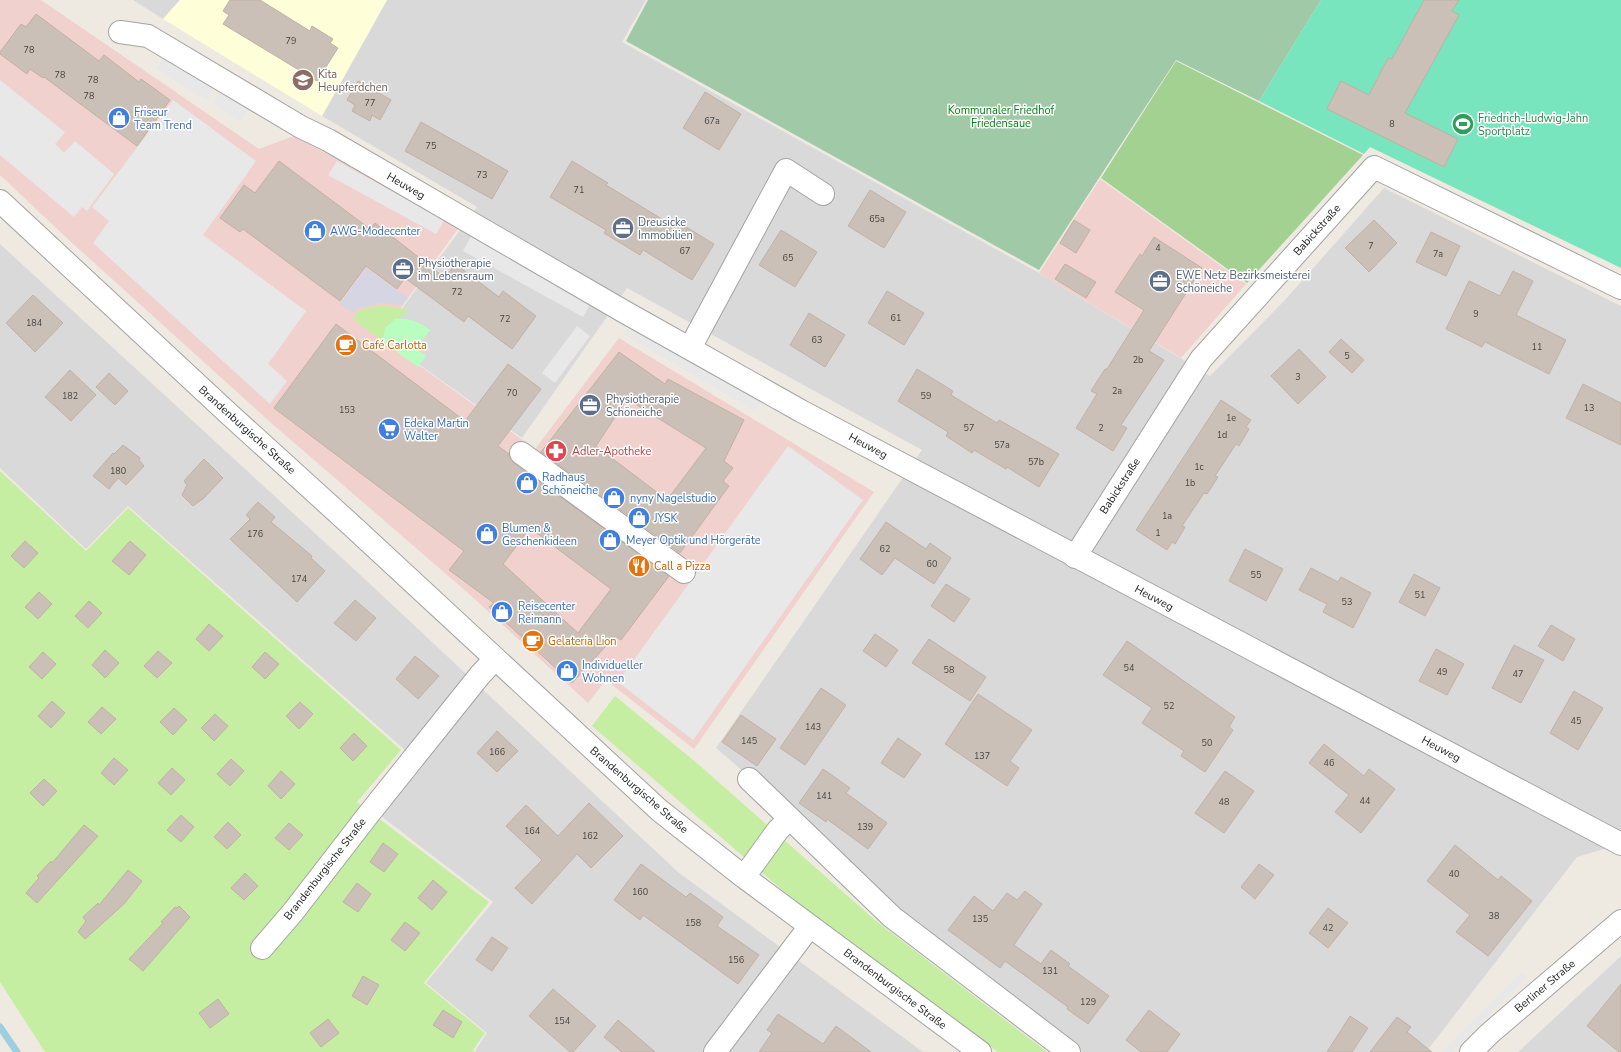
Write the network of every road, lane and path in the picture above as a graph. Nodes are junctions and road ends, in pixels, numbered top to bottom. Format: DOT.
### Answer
graph roads {
  1 [pos="120,32"];
  2 [pos="823,194"];
  3 [pos="0,201"];
  4 [pos="1621,288"];
  5 [pos="690,348"];
  6 [pos="521,453"];
  7 [pos="1075,556"];
  8 [pos="684,572"];
  9 [pos="495,659"];
  10 [pos="749,779"];
  11 [pos="789,819"];
  12 [pos="1621,844"];
  13 [pos="744,877"];
  14 [pos="1621,922"];
  15 [pos="810,926"];
  16 [pos="262,948"];
  17 [pos="715,1052"];
  18 [pos="980,1052"];
  19 [pos="1069,1052"];
  20 [pos="1472,1052"];
  1 -- 5 [label="street, Heuweg"];
  2 -- 5 [label="street"];
  3 -- 9 [label="street, Brandenburgische Straße"];
  4 -- 7 [label="street, Babickstraße"];
  5 -- 7 [label="street, Heuweg"];
  6 -- 8 [label="street"];
  7 -- 12 [label="street, Heuweg"];
  9 -- 13 [label="street, Brandenburgische Straße"];
  9 -- 16 [label="street, Brandenburgische Straße"];
  10 -- 11 [label="street"];
  11 -- 13 [label="street"];
  11 -- 19 [label="street"];
  13 -- 15 [label="street, Brandenburgische Straße"];
  14 -- 20 [label="street, Berliner Straße"];
  15 -- 17 [label="street"];
  15 -- 18 [label="street, Brandenburgische Straße"];
}
